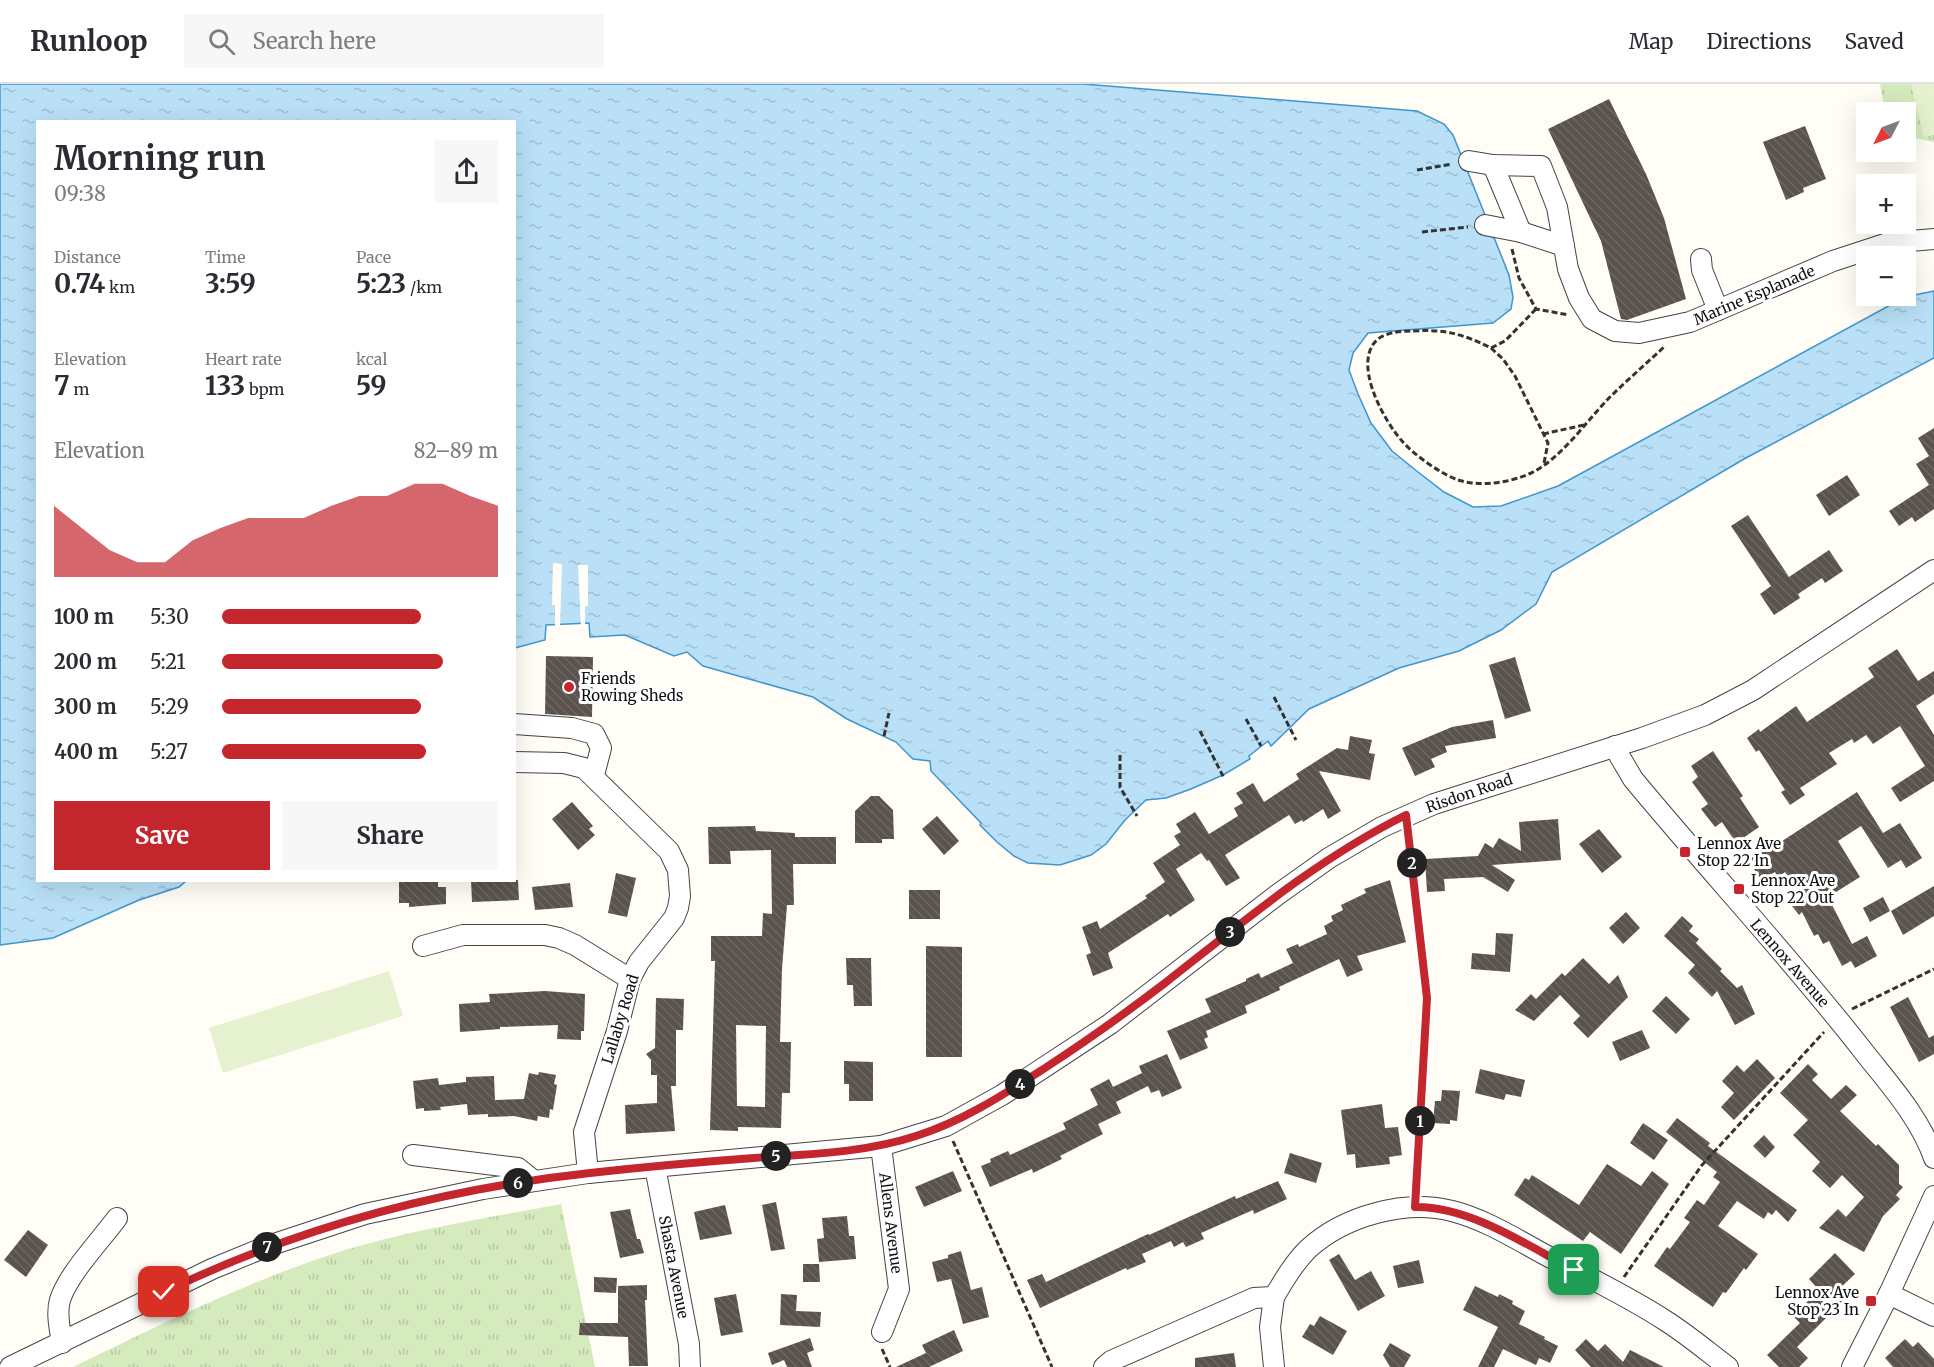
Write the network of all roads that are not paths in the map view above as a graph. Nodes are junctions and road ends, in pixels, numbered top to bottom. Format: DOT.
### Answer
graph roads {
  1 [pos="1469,161"];
  2 [pos="1492,165"];
  3 [pos="1485,225"];
  4 [pos="1514,231"];
  5 [pos="1934,239"];
  6 [pos="1564,246"];
  7 [pos="1701,259"];
  8 [pos="1718,310"];
  9 [pos="1934,570"];
  10 [pos="516,724"];
  11 [pos="1615,746"];
  12 [pos="516,762"];
  13 [pos="594,775"];
  14 [pos="423,946"];
  15 [pos="630,979"];
  16 [pos="881,1146"];
  17 [pos="413,1155"];
  18 [pos="1934,1158"];
  19 [pos="655,1167"];
  20 [pos="588,1173"];
  21 [pos="533,1180"];
  22 [pos="1934,1196"];
  23 [pos="117,1218"];
  24 [pos="1889,1294"];
  25 [pos="1274,1297"];
  26 [pos="1934,1316"];
  27 [pos="882,1332"];
  28 [pos="62,1343"];
  29 [pos="10,1367"];
  30 [pos="690,1367"];
  31 [pos="1104,1367"];
  32 [pos="1274,1367"];
  33 [pos="1728,1367"];
  34 [pos="1852,1367"];
  1 -- 2 [label="street"];
  2 -- 4 [label="street"];
  2 -- 6 [label="street"];
  3 -- 4 [label="street"];
  4 -- 6 [label="street"];
  5 -- 8 [label="street, Marine Esplanade"];
  6 -- 8 [label="street, Marine Esplanade"];
  7 -- 8 [label="street"];
  9 -- 11 [label="street, Risdon Road"];
  10 -- 13 [label="street"];
  11 -- 16 [label="street, Risdon Road"];
  11 -- 18 [label="street, Lennox Avenue"];
  12 -- 13 [label="street, Lallaby Road"];
  13 -- 15 [label="street, Lallaby Road"];
  14 -- 15 [label="street"];
  15 -- 20 [label="street, Lallaby Road"];
  16 -- 19 [label="street, Risdon Road"];
  16 -- 27 [label="street, Allens Avenue"];
  17 -- 21 [label="street"];
  19 -- 20 [label="street, Risdon Road"];
  19 -- 30 [label="street, Shasta Avenue"];
  20 -- 21 [label="street, Risdon Road"];
  21 -- 28 [label="street, Risdon Road"];
  22 -- 24 [label="street"];
  23 -- 28 [label="street"];
  24 -- 26 [label="street"];
  24 -- 34 [label="street"];
  25 -- 31 [label="street"];
  25 -- 32 [label="street"];
  25 -- 33 [label="street"];
  28 -- 29 [label="street, Risdon Road"];
}
